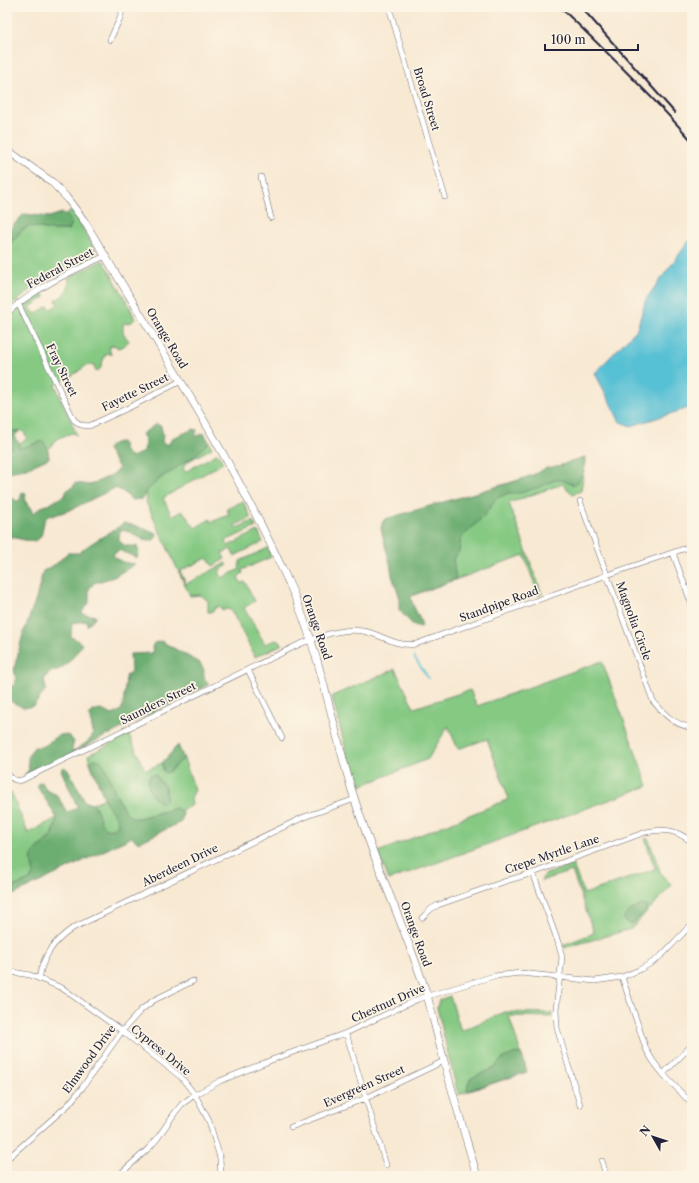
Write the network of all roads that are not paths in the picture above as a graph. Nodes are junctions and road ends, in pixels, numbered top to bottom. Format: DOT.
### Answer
graph roads {
  1 [pos="123,7"];
  2 [pos="390,7"];
  3 [pos="110,40"];
  4 [pos="7,150"];
  5 [pos="261,177"];
  6 [pos="445,197"];
  7 [pos="271,218"];
  8 [pos="105,256"];
  9 [pos="18,304"];
  10 [pos="7,313"];
  11 [pos="180,382"];
  12 [pos="99,421"];
  13 [pos="580,502"];
  14 [pos="692,546"];
  15 [pos="673,553"];
  16 [pos="607,575"];
  17 [pos="692,605"];
  18 [pos="310,640"];
  19 [pos="248,670"];
  20 [pos="692,728"];
  21 [pos="282,738"];
  22 [pos="7,772"];
  23 [pos="354,799"];
  24 [pos="692,842"];
  25 [pos="533,873"];
  26 [pos="422,918"];
  27 [pos="692,924"];
  28 [pos="7,971"];
  29 [pos="559,977"];
  30 [pos="622,977"];
  31 [pos="39,978"];
  32 [pos="193,981"];
  33 [pos="427,996"];
  34 [pos="122,1031"];
  35 [pos="346,1033"];
  36 [pos="692,1045"];
  37 [pos="444,1061"];
  38 [pos="663,1074"];
  39 [pos="195,1095"];
  40 [pos="366,1098"];
  41 [pos="692,1104"];
  42 [pos="580,1105"];
  43 [pos="291,1127"];
  44 [pos="7,1159"];
  45 [pos="602,1161"];
  46 [pos="386,1165"];
  47 [pos="118,1176"];
  48 [pos="221,1176"];
  49 [pos="477,1176"];
  50 [pos="606,1176"];
  1 -- 3 [label="street"];
  2 -- 6 [label="street, Broad Street"];
  4 -- 8 [label="main road, Orange Road"];
  5 -- 7 [label="street"];
  8 -- 9 [label="street, Federal Street"];
  8 -- 11 [label="main road, Orange Road"];
  9 -- 10 [label="street, Federal Street"];
  9 -- 12 [label="street, Fray Street"];
  11 -- 12 [label="street, Fayette Street"];
  11 -- 18 [label="main road, Orange Road"];
  13 -- 16 [label="street, Magnolia Circle"];
  14 -- 15 [label="street, Standpipe Road"];
  15 -- 16 [label="street, Standpipe Road"];
  15 -- 17 [label="street"];
  16 -- 18 [label="street, Standpipe Road"];
  16 -- 20 [label="street, Magnolia Circle"];
  18 -- 19 [label="street, Saunders Street"];
  18 -- 23 [label="main road, Orange Road"];
  19 -- 21 [label="street"];
  19 -- 22 [label="street, Saunders Street"];
  23 -- 31 [label="street, Aberdeen Drive"];
  23 -- 33 [label="main road, Orange Road"];
  24 -- 25 [label="street, Crepe Myrtle Lane"];
  25 -- 26 [label="street, Crepe Myrtle Lane"];
  25 -- 29 [label="street"];
  27 -- 30 [label="street, Chestnut Drive"];
  28 -- 31 [label="street, Cypress Drive"];
  29 -- 30 [label="street, Chestnut Drive"];
  29 -- 33 [label="street, Chestnut Drive"];
  29 -- 42 [label="street"];
  30 -- 38 [label="street"];
  31 -- 34 [label="street, Cypress Drive"];
  32 -- 34 [label="street, Elmwood Drive"];
  33 -- 35 [label="street, Chestnut Drive"];
  33 -- 37 [label="main road, Orange Road"];
  34 -- 39 [label="street, Cypress Drive"];
  34 -- 44 [label="street, Elmwood Drive"];
  35 -- 39 [label="street, Chestnut Drive"];
  35 -- 40 [label="street"];
  36 -- 38 [label="street"];
  37 -- 40 [label="street, Evergreen Street"];
  37 -- 49 [label="main road, Orange Road"];
  38 -- 41 [label="street"];
  39 -- 47 [label="street, Chestnut Drive"];
  39 -- 48 [label="street, Cypress Drive"];
  40 -- 43 [label="street, Evergreen Street"];
  40 -- 46 [label="street"];
  45 -- 50 [label="street"];
}
